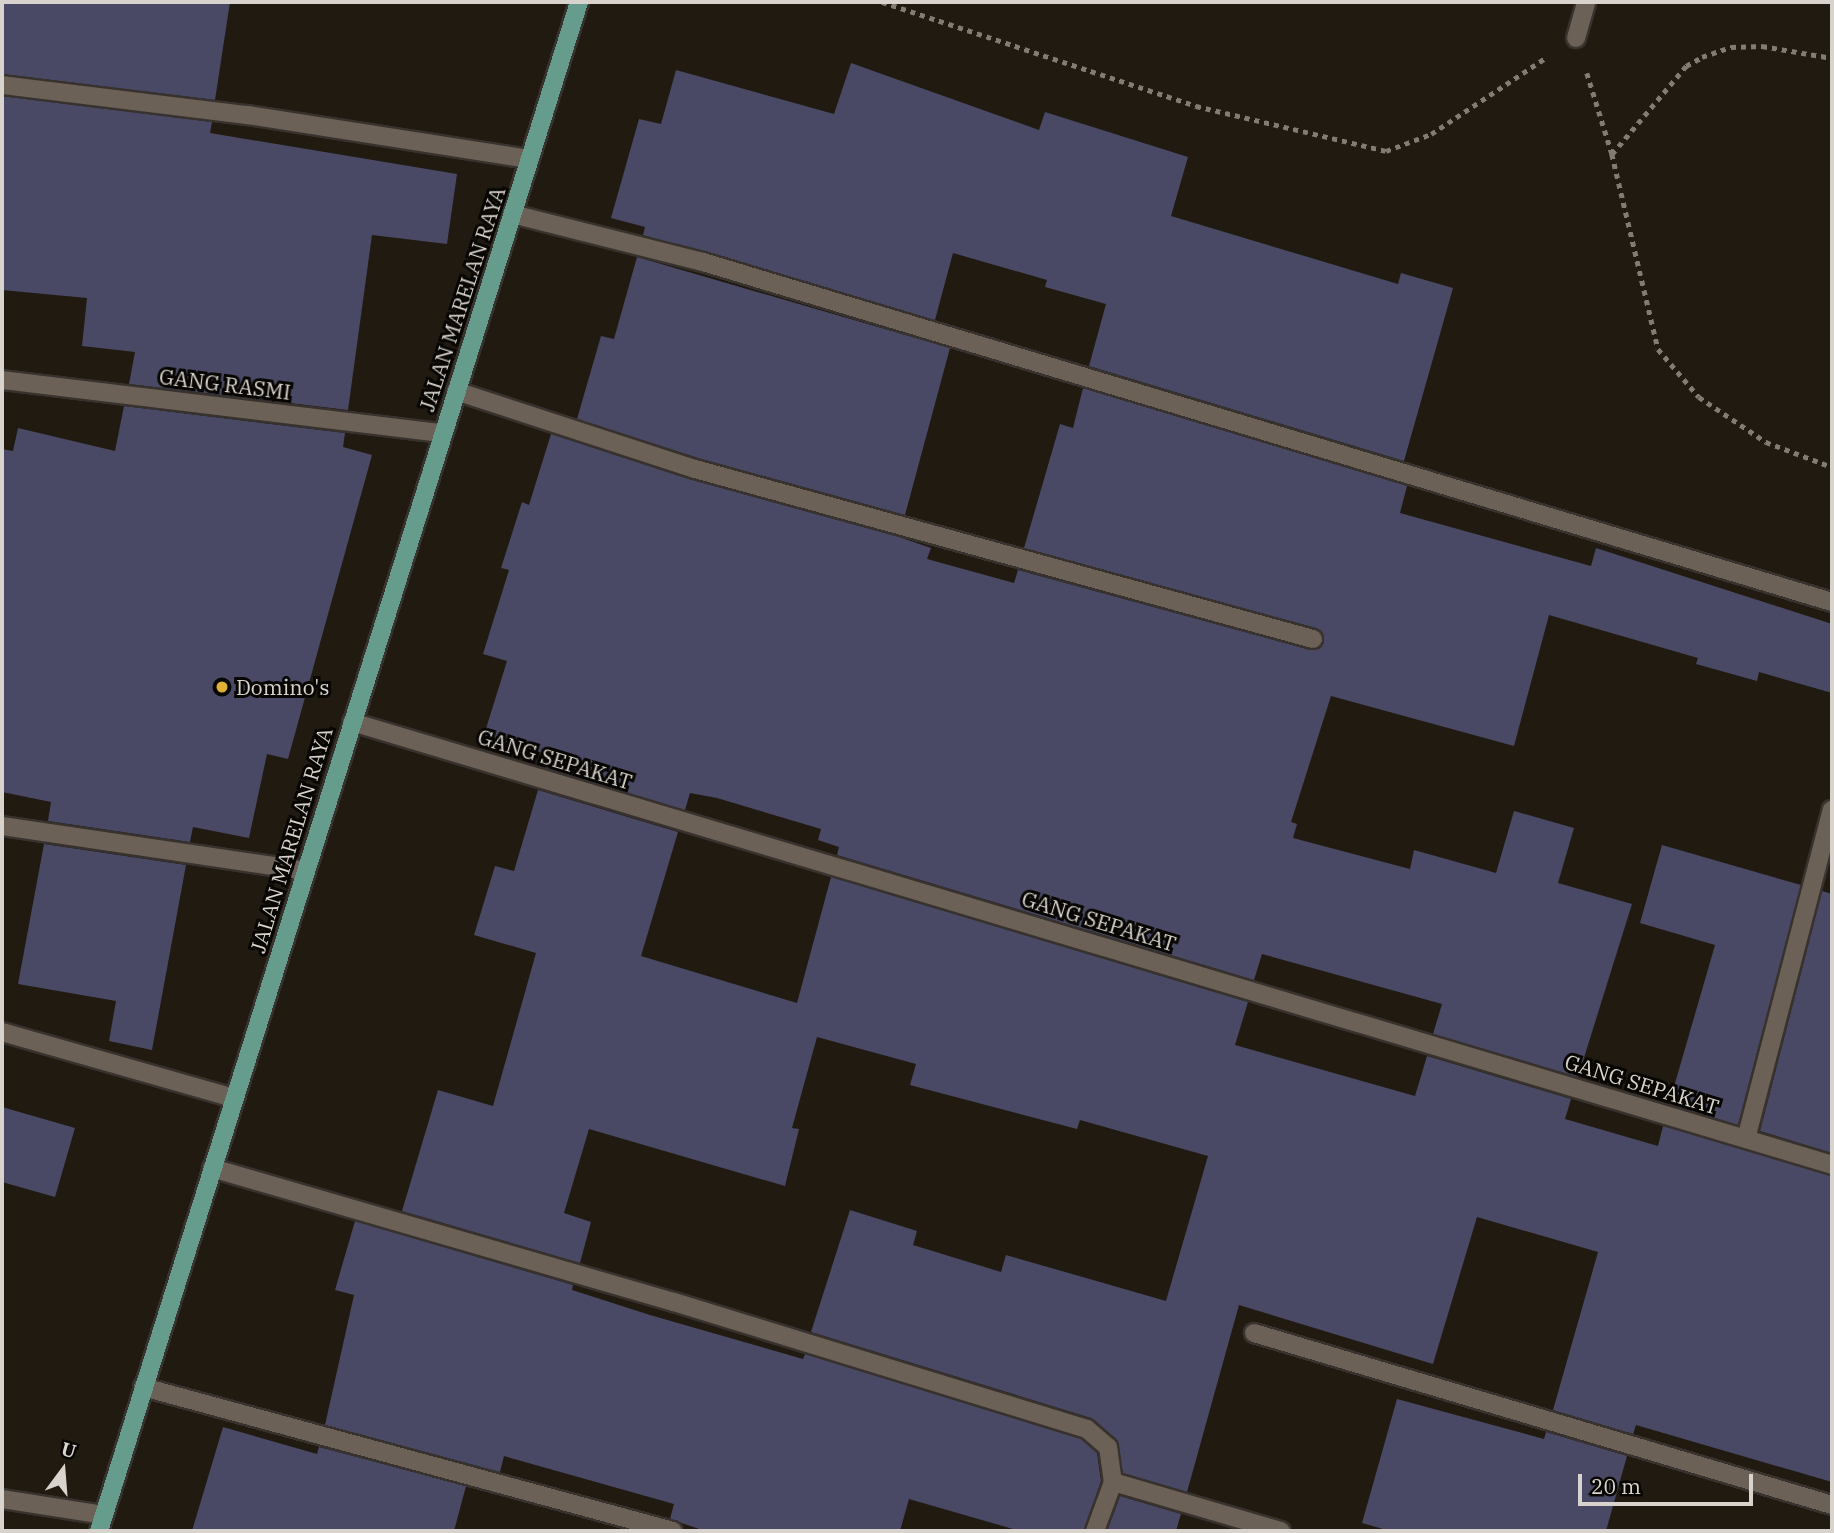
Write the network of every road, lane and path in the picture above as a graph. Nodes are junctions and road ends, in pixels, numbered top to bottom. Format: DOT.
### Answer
graph roads {
  1 [pos="579,2"];
  2 [pos="882,2"];
  3 [pos="1586,2"];
  4 [pos="1576,38"];
  5 [pos="1832,58"];
  6 [pos="2,85"];
  7 [pos="1612,154"];
  8 [pos="530,159"];
  9 [pos="512,214"];
  10 [pos="2,380"];
  11 [pos="456,391"];
  12 [pos="443,433"];
  13 [pos="1832,467"];
  14 [pos="1832,602"];
  15 [pos="1314,639"];
  16 [pos="352,722"];
  17 [pos="1832,810"];
  18 [pos="2,826"];
  19 [pos="305,871"];
  20 [pos="2,1032"];
  21 [pos="234,1098"];
  22 [pos="1746,1139"];
  23 [pos="1832,1165"];
  24 [pos="212,1168"];
  25 [pos="1254,1333"];
  26 [pos="143,1387"];
  27 [pos="1113,1482"];
  28 [pos="2,1499"];
  29 [pos="1832,1505"];
  30 [pos="101,1523"];
  31 [pos="673,1531"];
  32 [pos="1095,1531"];
  33 [pos="1282,1531"];
  1 -- 8 [label="main road, JALAN MARELAN RAYA"];
  2 -- 4 [label="path"];
  3 -- 4 [label="street"];
  4 -- 7 [label="path"];
  5 -- 7 [label="path"];
  6 -- 8 [label="street"];
  7 -- 13 [label="path"];
  8 -- 9 [label="main road, JALAN MARELAN RAYA"];
  9 -- 11 [label="main road, JALAN MARELAN RAYA"];
  9 -- 14 [label="street"];
  10 -- 12 [label="street, GANG RASMI"];
  11 -- 12 [label="main road, JALAN MARELAN RAYA"];
  11 -- 15 [label="street"];
  12 -- 16 [label="main road, JALAN MARELAN RAYA"];
  16 -- 19 [label="main road, JALAN MARELAN RAYA"];
  16 -- 22 [label="street, GANG SEPAKAT"];
  17 -- 22 [label="street"];
  18 -- 19 [label="street"];
  19 -- 21 [label="main road, JALAN MARELAN RAYA"];
  20 -- 21 [label="street"];
  21 -- 24 [label="main road, JALAN MARELAN RAYA"];
  22 -- 23 [label="street, GANG SEPAKAT"];
  24 -- 26 [label="main road, JALAN MARELAN RAYA"];
  24 -- 27 [label="street"];
  25 -- 29 [label="street"];
  26 -- 30 [label="main road, JALAN MARELAN RAYA"];
  26 -- 31 [label="street"];
  27 -- 32 [label="street"];
  27 -- 33 [label="street"];
  28 -- 30 [label="street"];
}
